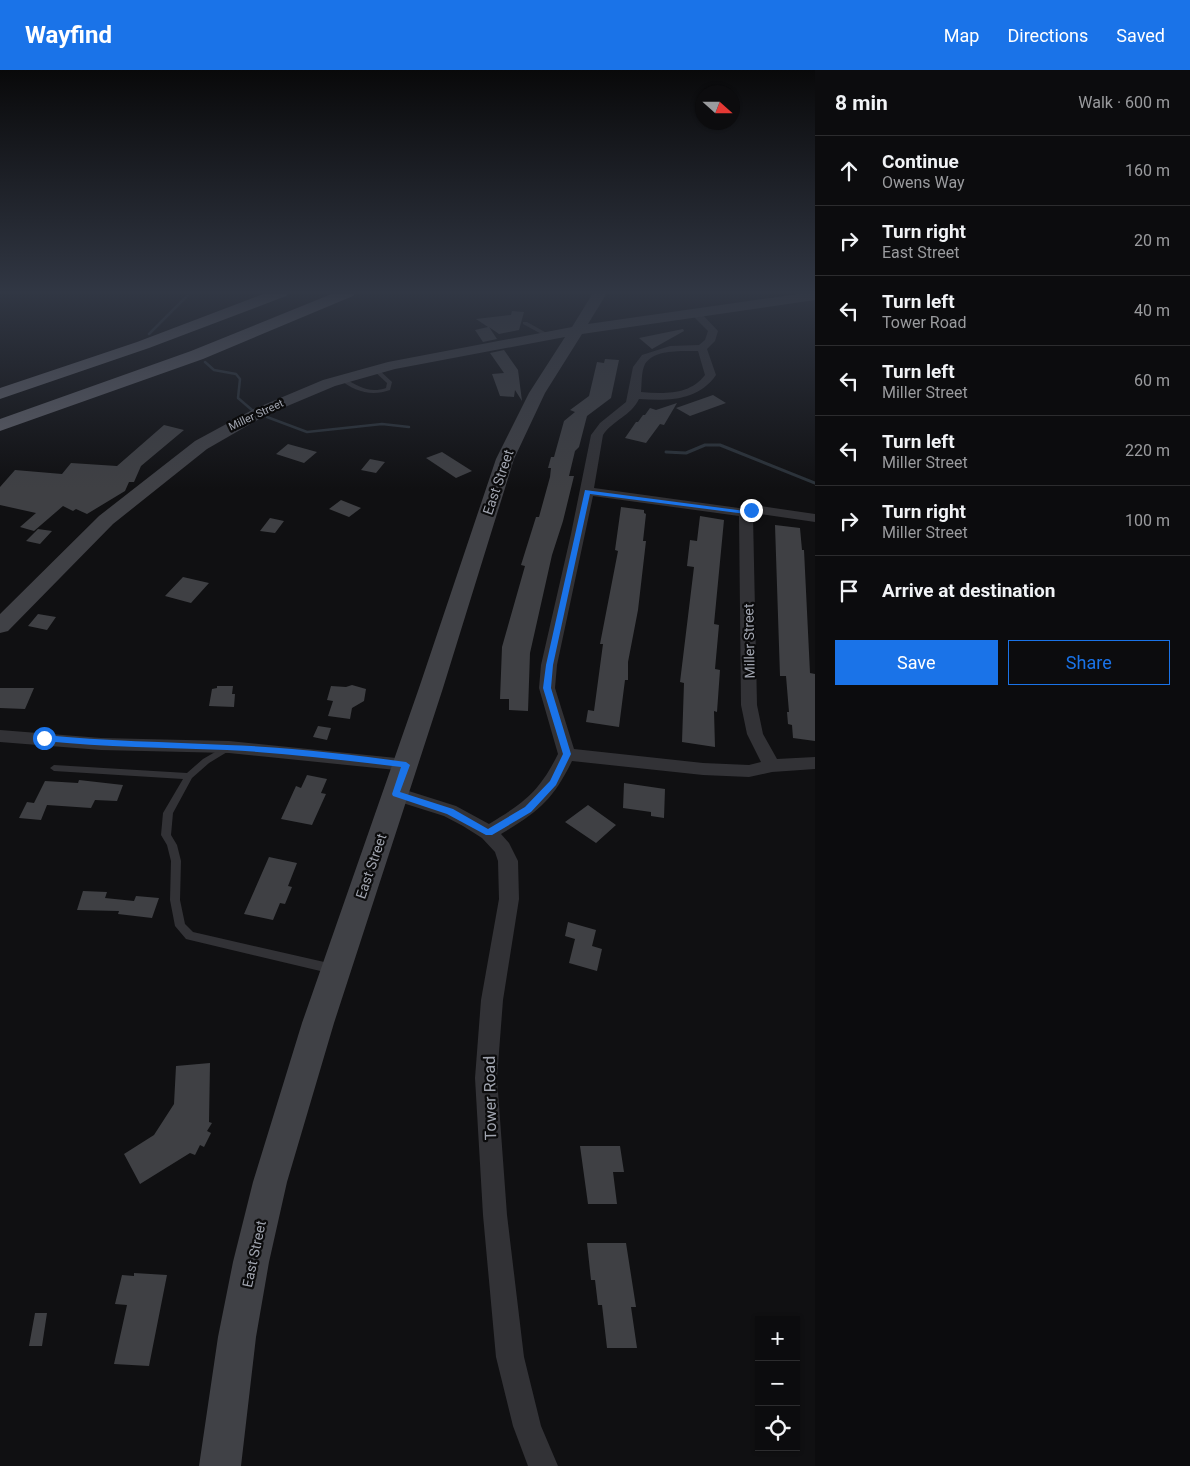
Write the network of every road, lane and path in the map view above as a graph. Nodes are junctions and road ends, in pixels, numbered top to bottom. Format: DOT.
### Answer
graph roads {
  1 [pos="107,358"];
  2 [pos="188,358"];
  3 [pos="432,358"];
  4 [pos="559,358"];
  5 [pos="647,358"];
  6 [pos="705,358"];
  7 [pos="375,369"];
  8 [pos="342,378"];
  9 [pos="0,394"];
  10 [pos="636,395"];
  11 [pos="0,424"];
  12 [pos="587,492"];
  13 [pos="746,512"];
  14 [pos="815,518"];
  15 [pos="0,626"];
  16 [pos="0,736"];
  17 [pos="229,748"];
  18 [pos="567,754"];
  19 [pos="815,763"];
  20 [pos="406,765"];
  21 [pos="772,766"];
  22 [pos="54,768"];
  23 [pos="189,776"];
  24 [pos="396,794"];
  25 [pos="489,833"];
  26 [pos="335,970"];
  27 [pos="220,1466"];
  28 [pos="543,1466"];
  1 -- 9 [label="highway"];
  2 -- 11 [label="highway"];
  3 -- 7 [label="main road, Miller Street"];
  4 -- 20 [label="main road, East Street"];
  5 -- 10 [label="street"];
  6 -- 10 [label="street"];
  7 -- 8 [label="main road, Miller Street"];
  7 -- 8 [label="lane"];
  8 -- 15 [label="main road, Miller Street"];
  10 -- 12 [label="street"];
  12 -- 13 [label="street"];
  12 -- 18 [label="street"];
  13 -- 14 [label="street"];
  13 -- 21 [label="street, Miller Street"];
  16 -- 17 [label="street"];
  17 -- 20 [label="street"];
  17 -- 23 [label="lane"];
  18 -- 21 [label="street"];
  18 -- 25 [label="street"];
  19 -- 21 [label="street"];
  20 -- 24 [label="main road, East Street"];
  22 -- 23 [label="lane"];
  23 -- 26 [label="lane"];
  24 -- 25 [label="street, Tower Road"];
  24 -- 26 [label="main road, East Street"];
  25 -- 28 [label="street, Tower Road"];
  26 -- 27 [label="main road, East Street"];
}
